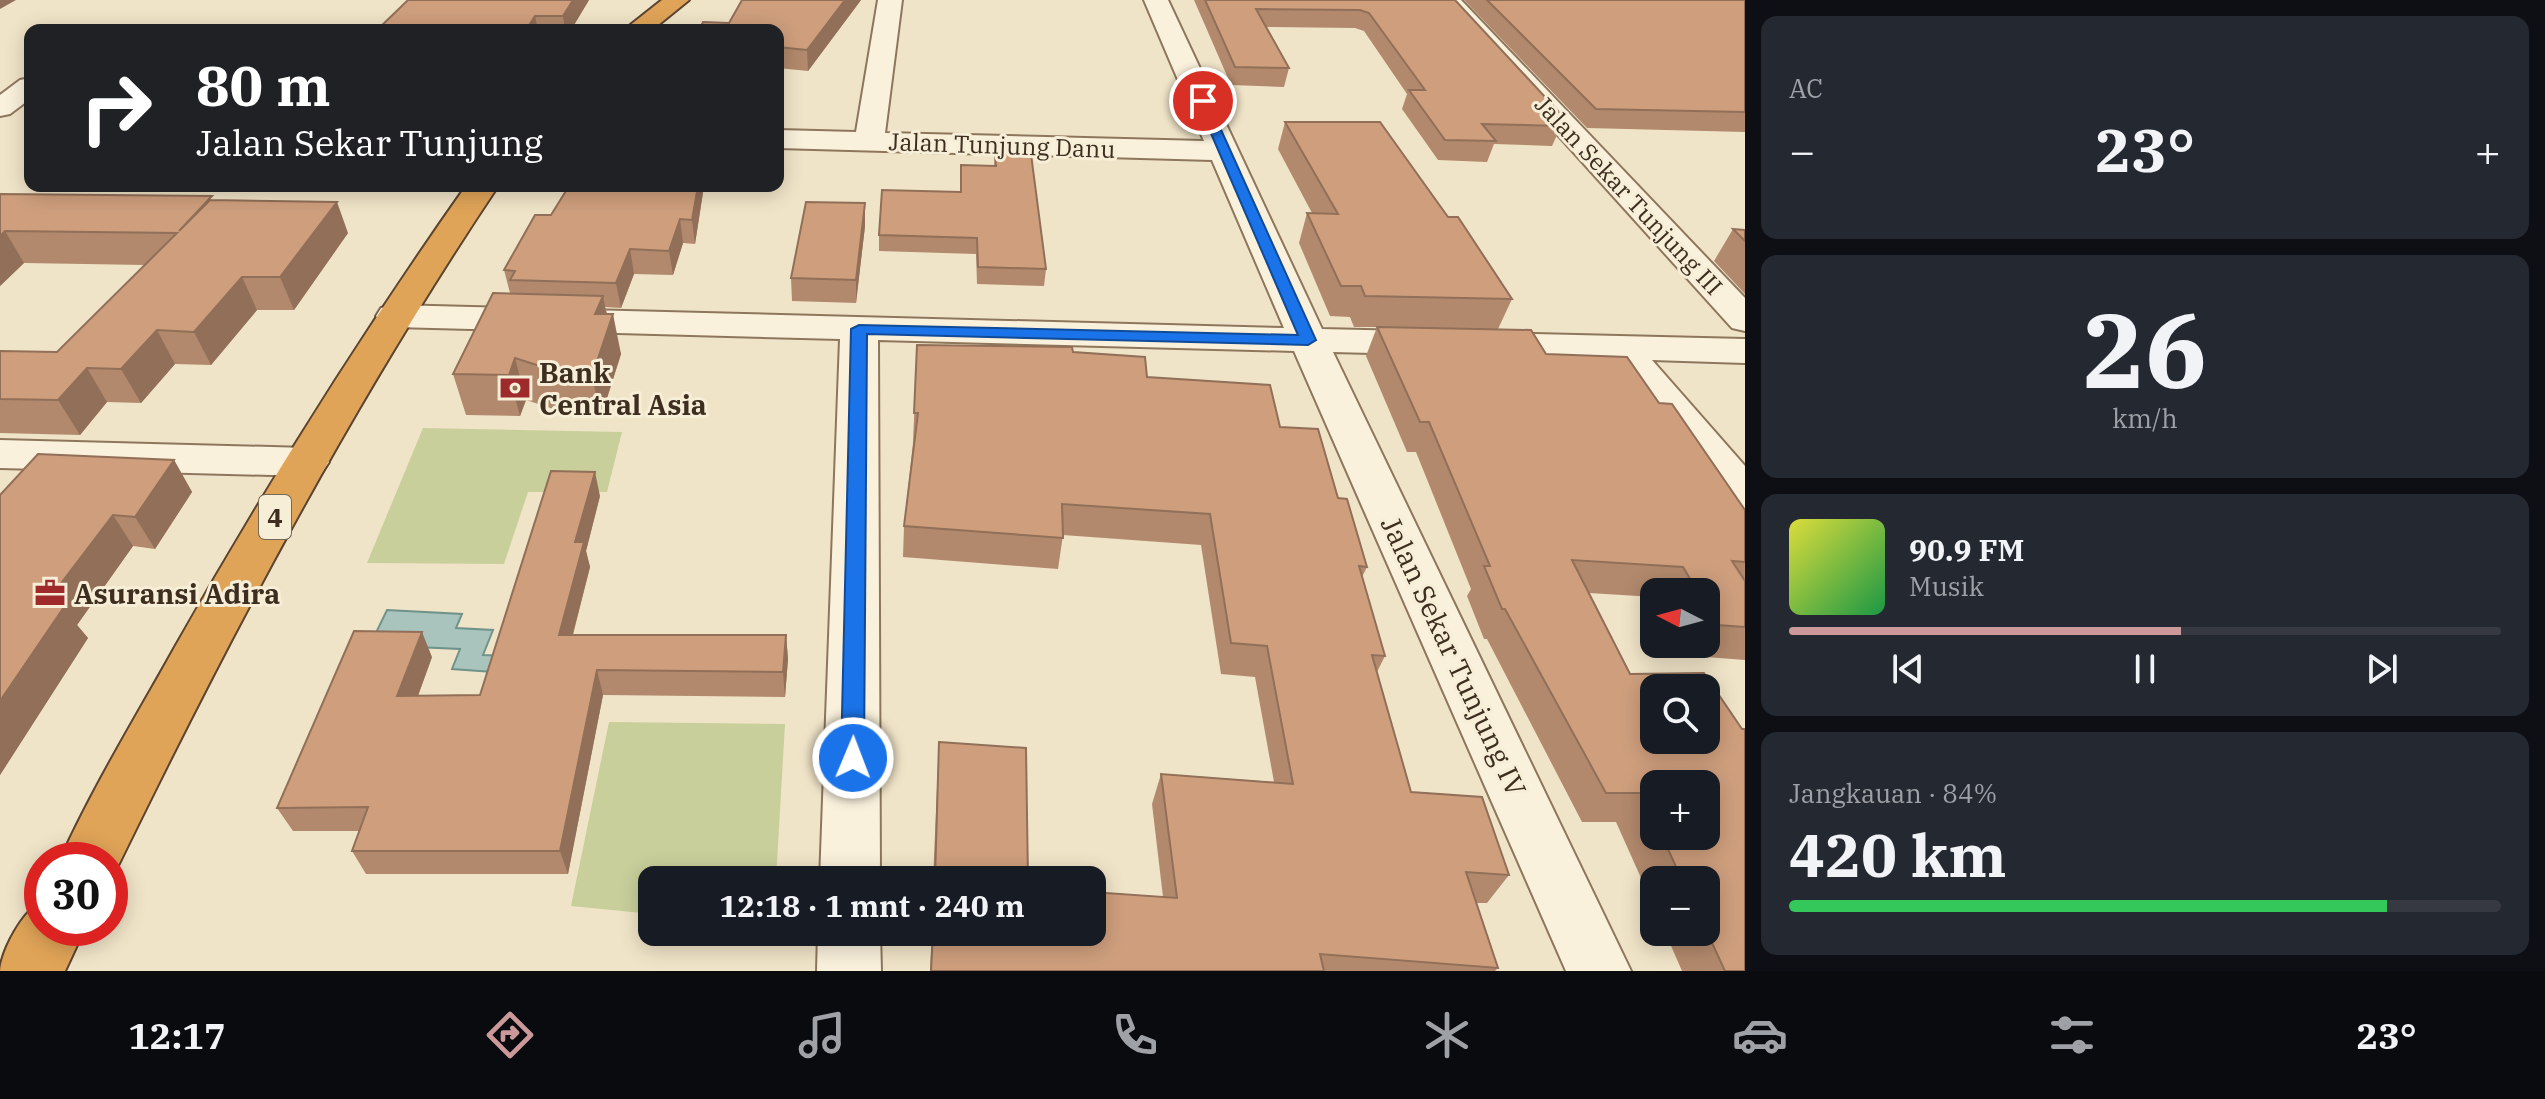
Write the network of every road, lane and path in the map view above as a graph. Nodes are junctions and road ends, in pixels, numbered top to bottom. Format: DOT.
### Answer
graph roads {
  1 [pos="677,0"];
  2 [pos="890,0"];
  3 [pos="1156,0"];
  4 [pos="1448,0"];
  5 [pos="644,24"];
  6 [pos="24,90"];
  7 [pos="0,108"];
  8 [pos="0,124"];
  9 [pos="24,125"];
  10 [pos="784,139"];
  11 [pos="869,142"];
  12 [pos="1226,151"];
  13 [pos="478,192"];
  14 [pos="394,316"];
  15 [pos="1745,320"];
  16 [pos="859,329"];
  17 [pos="1308,340"];
  18 [pos="1622,349"];
  19 [pos="1745,351"];
  20 [pos="0,454"];
  21 [pos="307,462"];
  22 [pos="1745,495"];
  23 [pos="99,842"];
  24 [pos="850,866"];
  25 [pos="44,946"];
  26 [pos="849,946"];
  27 [pos="30,971"];
  28 [pos="849,971"];
  29 [pos="1599,971"];
  1 -- 5 [label="highway"];
  2 -- 11 [label="street"];
  3 -- 12 [label="street, Jalan Sekar Tunjung IV"];
  4 -- 15 [label="street, Jalan Sekar Tunjung III"];
  6 -- 7 [label="street"];
  8 -- 9 [label="street"];
  10 -- 11 [label="street, Jalan Tunjung Danu"];
  11 -- 12 [label="street, Jalan Tunjung Danu"];
  12 -- 17 [label="street, Jalan Sekar Tunjung IV"];
  13 -- 14 [label="highway, 4"];
  14 -- 16 [label="street"];
  14 -- 21 [label="highway, 4"];
  16 -- 17 [label="street"];
  16 -- 24 [label="street"];
  17 -- 18 [label="street"];
  17 -- 29 [label="street, Jalan Sekar Tunjung IV"];
  18 -- 19 [label="street"];
  18 -- 22 [label="street"];
  20 -- 21 [label="street"];
  21 -- 23 [label="highway, 4"];
  25 -- 27 [label="highway"];
  26 -- 28 [label="street"];
}
